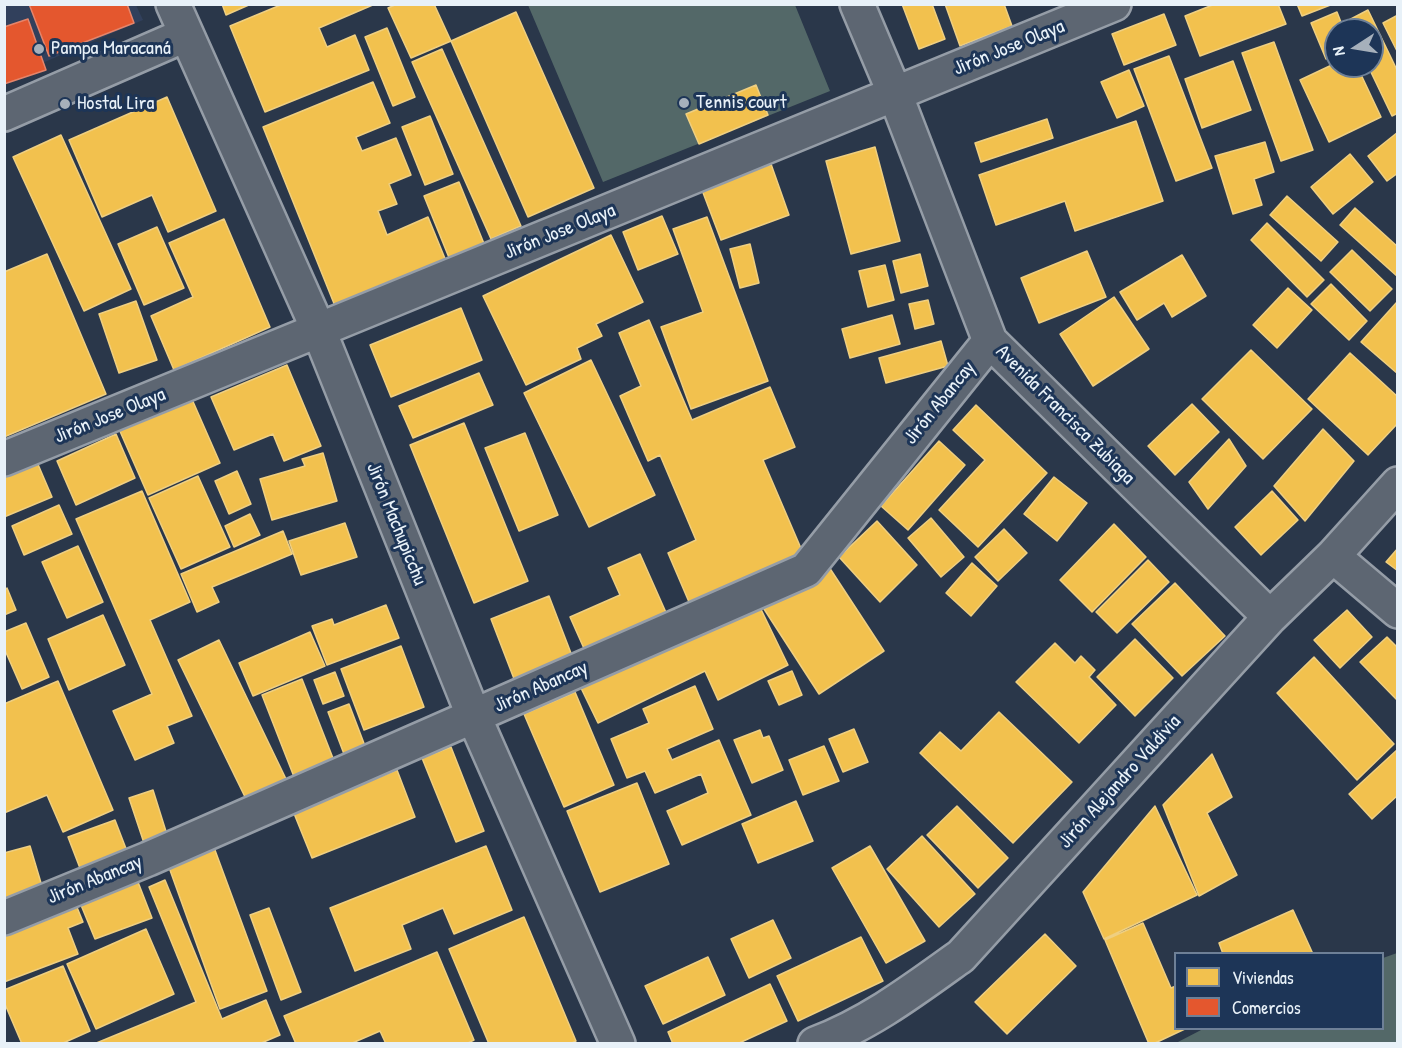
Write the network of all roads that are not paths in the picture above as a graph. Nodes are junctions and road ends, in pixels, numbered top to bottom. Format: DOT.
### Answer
graph roads {
  1 [pos="172,4"];
  2 [pos="857,4"];
  3 [pos="1114,4"];
  4 [pos="185,35"];
  5 [pos="895,94"];
  6 [pos="4,114"];
  7 [pos="319,331"];
  8 [pos="990,341"];
  9 [pos="4,459"];
  10 [pos="1398,484"];
  11 [pos="1333,556"];
  12 [pos="1398,611"];
  13 [pos="1270,617"];
  14 [pos="474,717"];
  15 [pos="4,918"];
  16 [pos="618,1044"];
  17 [pos="815,1044"];
  1 -- 4 [label="street, Jirón Machupicchu"];
  2 -- 5 [label="street, Avenida Francisca Zubiaga"];
  3 -- 5 [label="street, Jirón Jose Olaya"];
  4 -- 6 [label="street"];
  4 -- 7 [label="street, Jirón Machupicchu"];
  5 -- 7 [label="street, Jirón Jose Olaya"];
  5 -- 8 [label="street, Avenida Francisca Zubiaga"];
  7 -- 9 [label="street, Jirón Jose Olaya"];
  7 -- 14 [label="street, Jirón Machupicchu"];
  8 -- 13 [label="street, Avenida Francisca Zubiaga"];
  8 -- 14 [label="street, Jirón Abancay"];
  10 -- 11 [label="street, Jirón Alejandro Valdivia"];
  11 -- 12 [label="street"];
  11 -- 13 [label="street, Jirón Alejandro Valdivia"];
  13 -- 17 [label="street, Jirón Alejandro Valdivia"];
  14 -- 15 [label="street, Jirón Abancay"];
  14 -- 16 [label="street, Jirón Machupicchu"];
}
